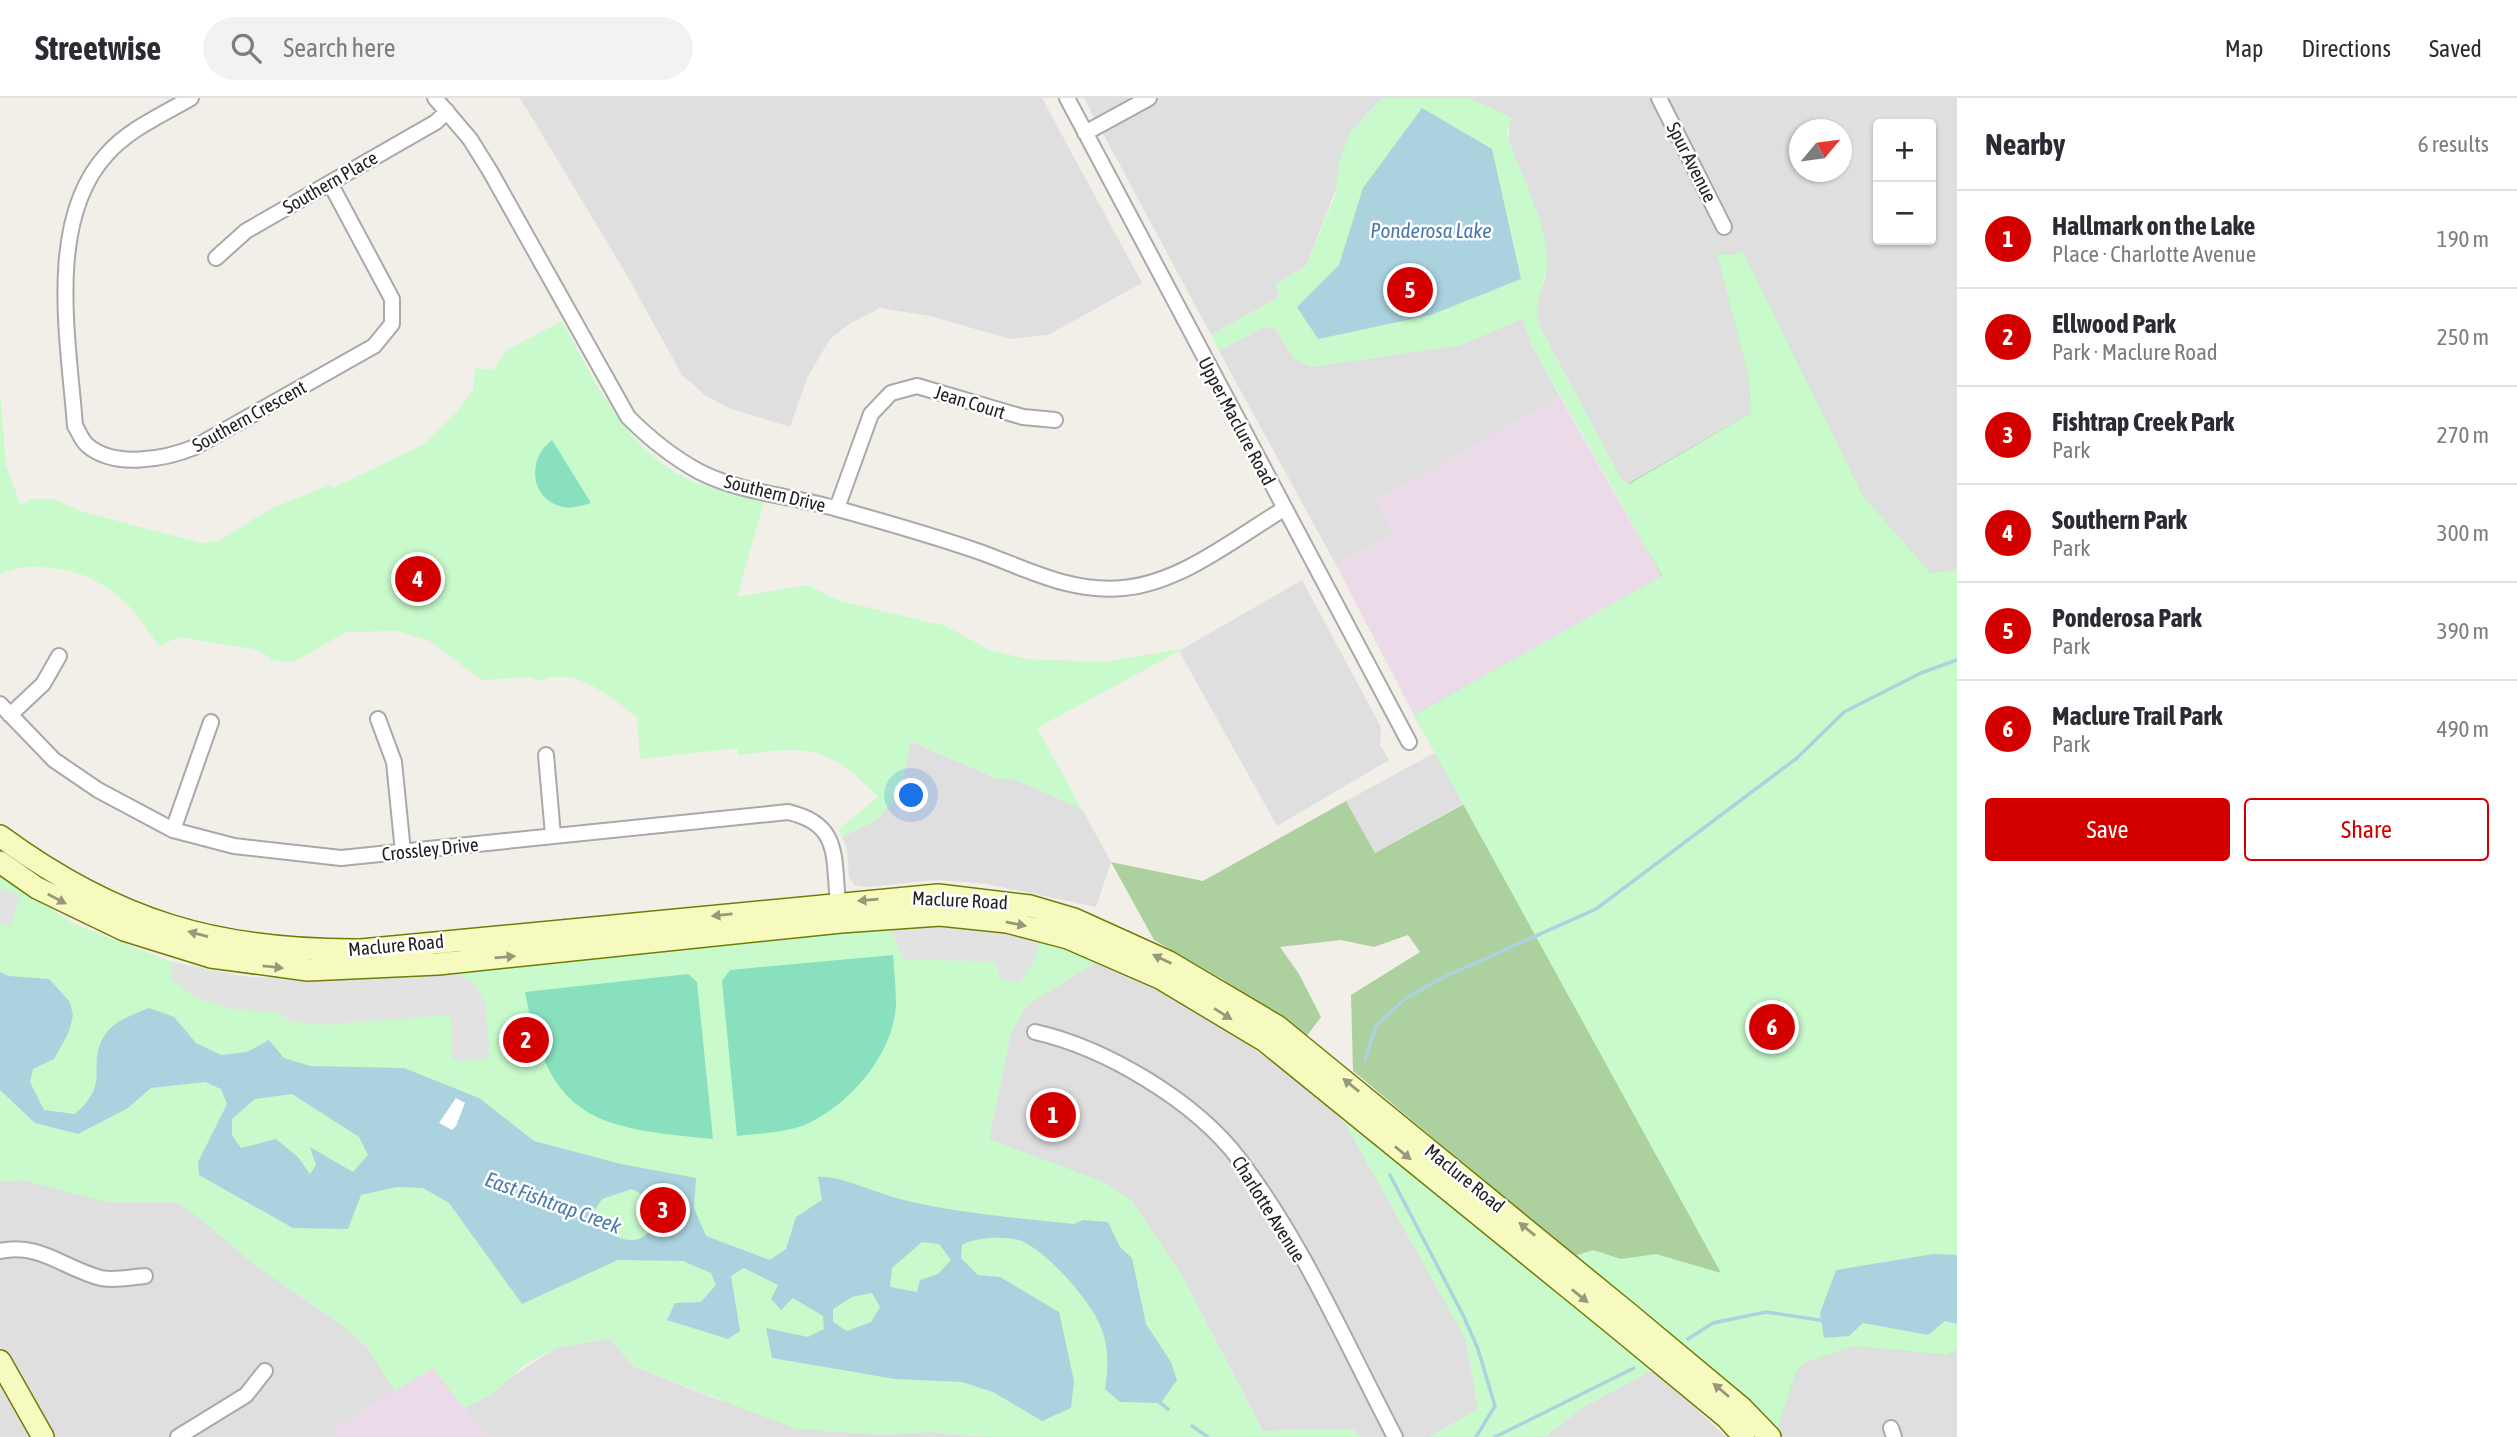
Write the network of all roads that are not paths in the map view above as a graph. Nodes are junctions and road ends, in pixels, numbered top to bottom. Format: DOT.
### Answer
graph roads {
  1 [pos="191,98"];
  2 [pos="435,98"];
  3 [pos="1067,98"];
  4 [pos="1149,98"];
  5 [pos="1659,98"];
  6 [pos="447,111"];
  7 [pos="1085,133"];
  8 [pos="330,183"];
  9 [pos="1724,227"];
  10 [pos="216,258"];
  11 [pos="1055,420"];
  12 [pos="837,508"];
  13 [pos="1283,509"];
  14 [pos="59,656"];
  15 [pos="0,704"];
  16 [pos="10,715"];
  17 [pos="377,719"];
  18 [pos="211,722"];
  19 [pos="1409,742"];
  20 [pos="546,755"];
  21 [pos="173,830"];
  22 [pos="553,835"];
  23 [pos="0,836"];
  24 [pos="403,852"];
  25 [pos="0,862"];
  26 [pos="838,902"];
  27 [pos="751,931"];
  28 [pos="1035,1032"];
  29 [pos="0,1251"];
  30 [pos="145,1276"];
  31 [pos="0,1361"];
  32 [pos="265,1371"];
  33 [pos="43,1437"];
  34 [pos="178,1437"];
  35 [pos="1395,1437"];
  36 [pos="1744,1437"];
  37 [pos="1770,1437"];
  1 -- 8 [label="street, Southern Crescent"];
  2 -- 6 [label="street, Southern Drive"];
  3 -- 7 [label="street, Upper Maclure Road"];
  4 -- 7 [label="street"];
  5 -- 9 [label="street, Spur Avenue"];
  6 -- 8 [label="street, Southern Place"];
  6 -- 12 [label="street, Southern Drive"];
  7 -- 13 [label="street, Upper Maclure Road"];
  8 -- 10 [label="street, Southern Place"];
  11 -- 12 [label="street, Jean Court"];
  12 -- 13 [label="street, Southern Drive"];
  13 -- 19 [label="street, Upper Maclure Road"];
  14 -- 16 [label="street"];
  15 -- 16 [label="street, Crossley Drive"];
  16 -- 21 [label="street, Crossley Drive"];
  17 -- 24 [label="street"];
  18 -- 21 [label="street"];
  20 -- 22 [label="street"];
  21 -- 24 [label="street, Crossley Drive"];
  22 -- 24 [label="street, Crossley Drive"];
  22 -- 26 [label="street, Crossley Drive"];
  26 -- 23 [label="main road, Maclure Road, one-way"];
  25 -- 27 [label="main road, Maclure Road, one-way"];
  26 -- 27 [label="main road"];
  37 -- 26 [label="main road, Maclure Road, one-way"];
  27 -- 36 [label="main road, Maclure Road, one-way"];
  28 -- 35 [label="street, Charlotte Avenue"];
  29 -- 30 [label="street"];
  31 -- 33 [label="main road"];
  32 -- 34 [label="street"];
}
